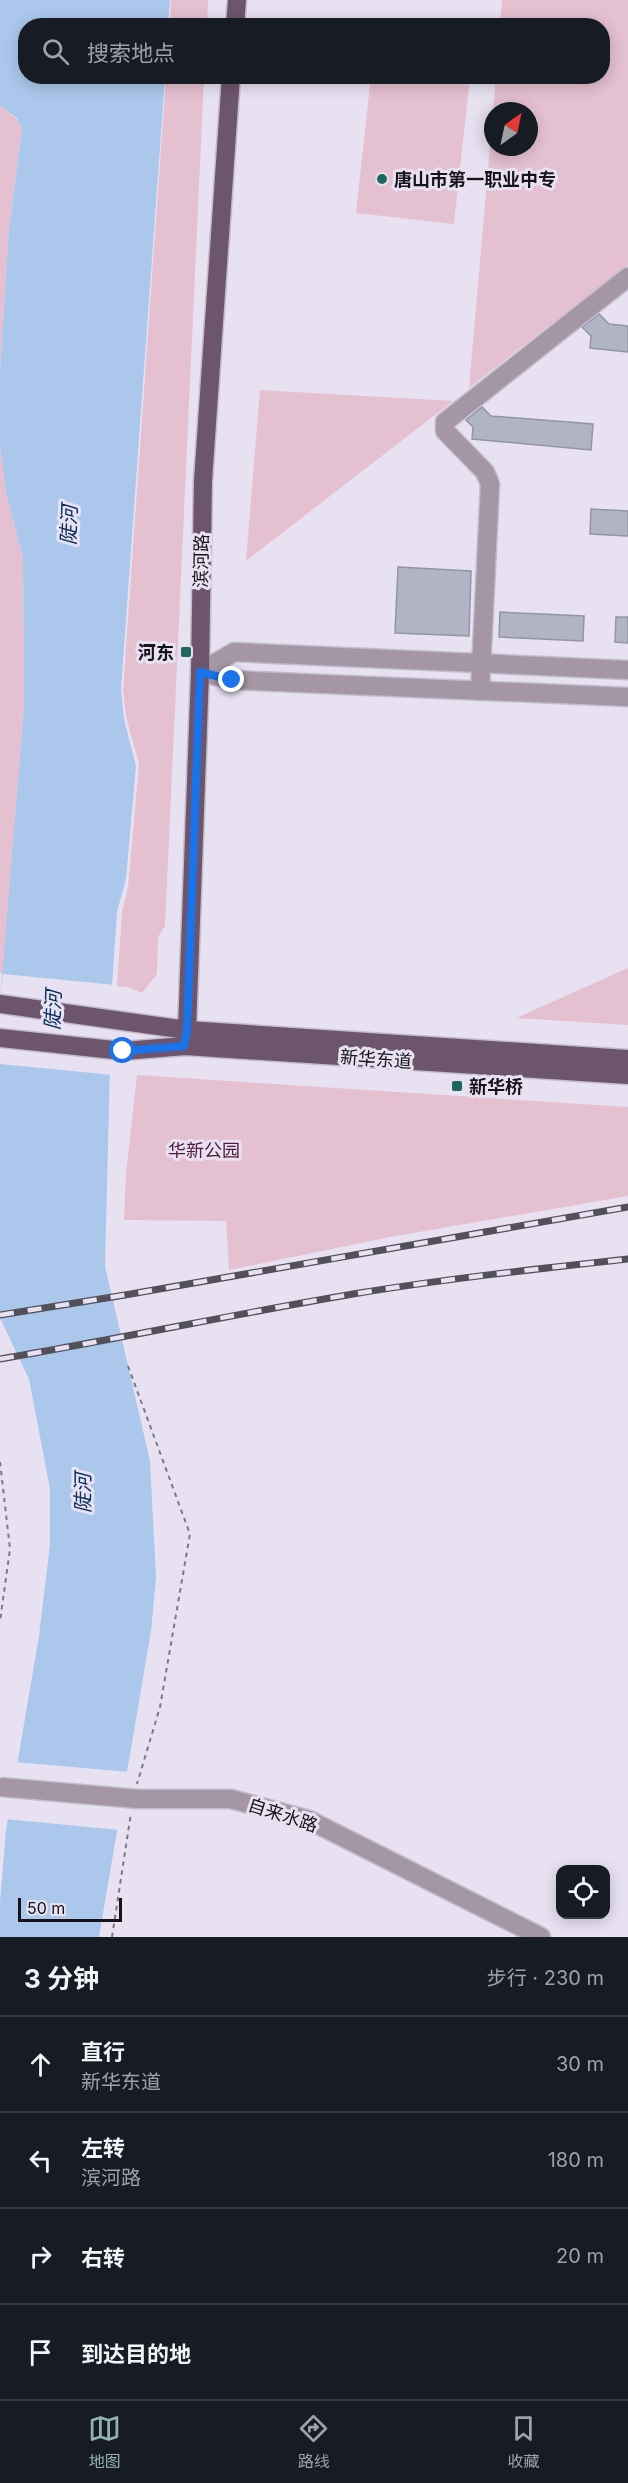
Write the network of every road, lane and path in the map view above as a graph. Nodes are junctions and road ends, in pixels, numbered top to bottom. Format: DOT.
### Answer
graph roads {
  1 [pos="237,0"];
  2 [pos="236,18"];
  3 [pos="230,84"];
  4 [pos="628,277"];
  5 [pos="482,663"];
  6 [pos="628,670"];
  7 [pos="200,672"];
  8 [pos="480,691"];
  9 [pos="628,697"];
  10 [pos="1,1004"];
  11 [pos="186,1038"];
  12 [pos="0,1039"];
  13 [pos="628,1059"];
  14 [pos="628,1075"];
  15 [pos="128,1366"];
  16 [pos="0,1462"];
  17 [pos="0,1621"];
  18 [pos="0,1786"];
  19 [pos="135,1800"];
  20 [pos="112,1937"];
  21 [pos="541,1937"];
  1 -- 2 [label="main road"];
  3 -- 7 [label="main road, 滨河路"];
  4 -- 5 [label="street"];
  5 -- 6 [label="street"];
  5 -- 7 [label="street"];
  5 -- 8 [label="street"];
  7 -- 8 [label="street"];
  7 -- 11 [label="main road, 滨河路"];
  8 -- 9 [label="street"];
  10 -- 11 [label="main road, 新华东道"];
  11 -- 12 [label="main road, 新华东道"];
  11 -- 13 [label="main road, 新华东道"];
  11 -- 14 [label="main road, 新华东道"];
  15 -- 19 [label="path"];
  16 -- 17 [label="path"];
  18 -- 19 [label="street, 自来水路, bridge"];
  19 -- 20 [label="path"];
  19 -- 21 [label="street, 自来水路"];
}
